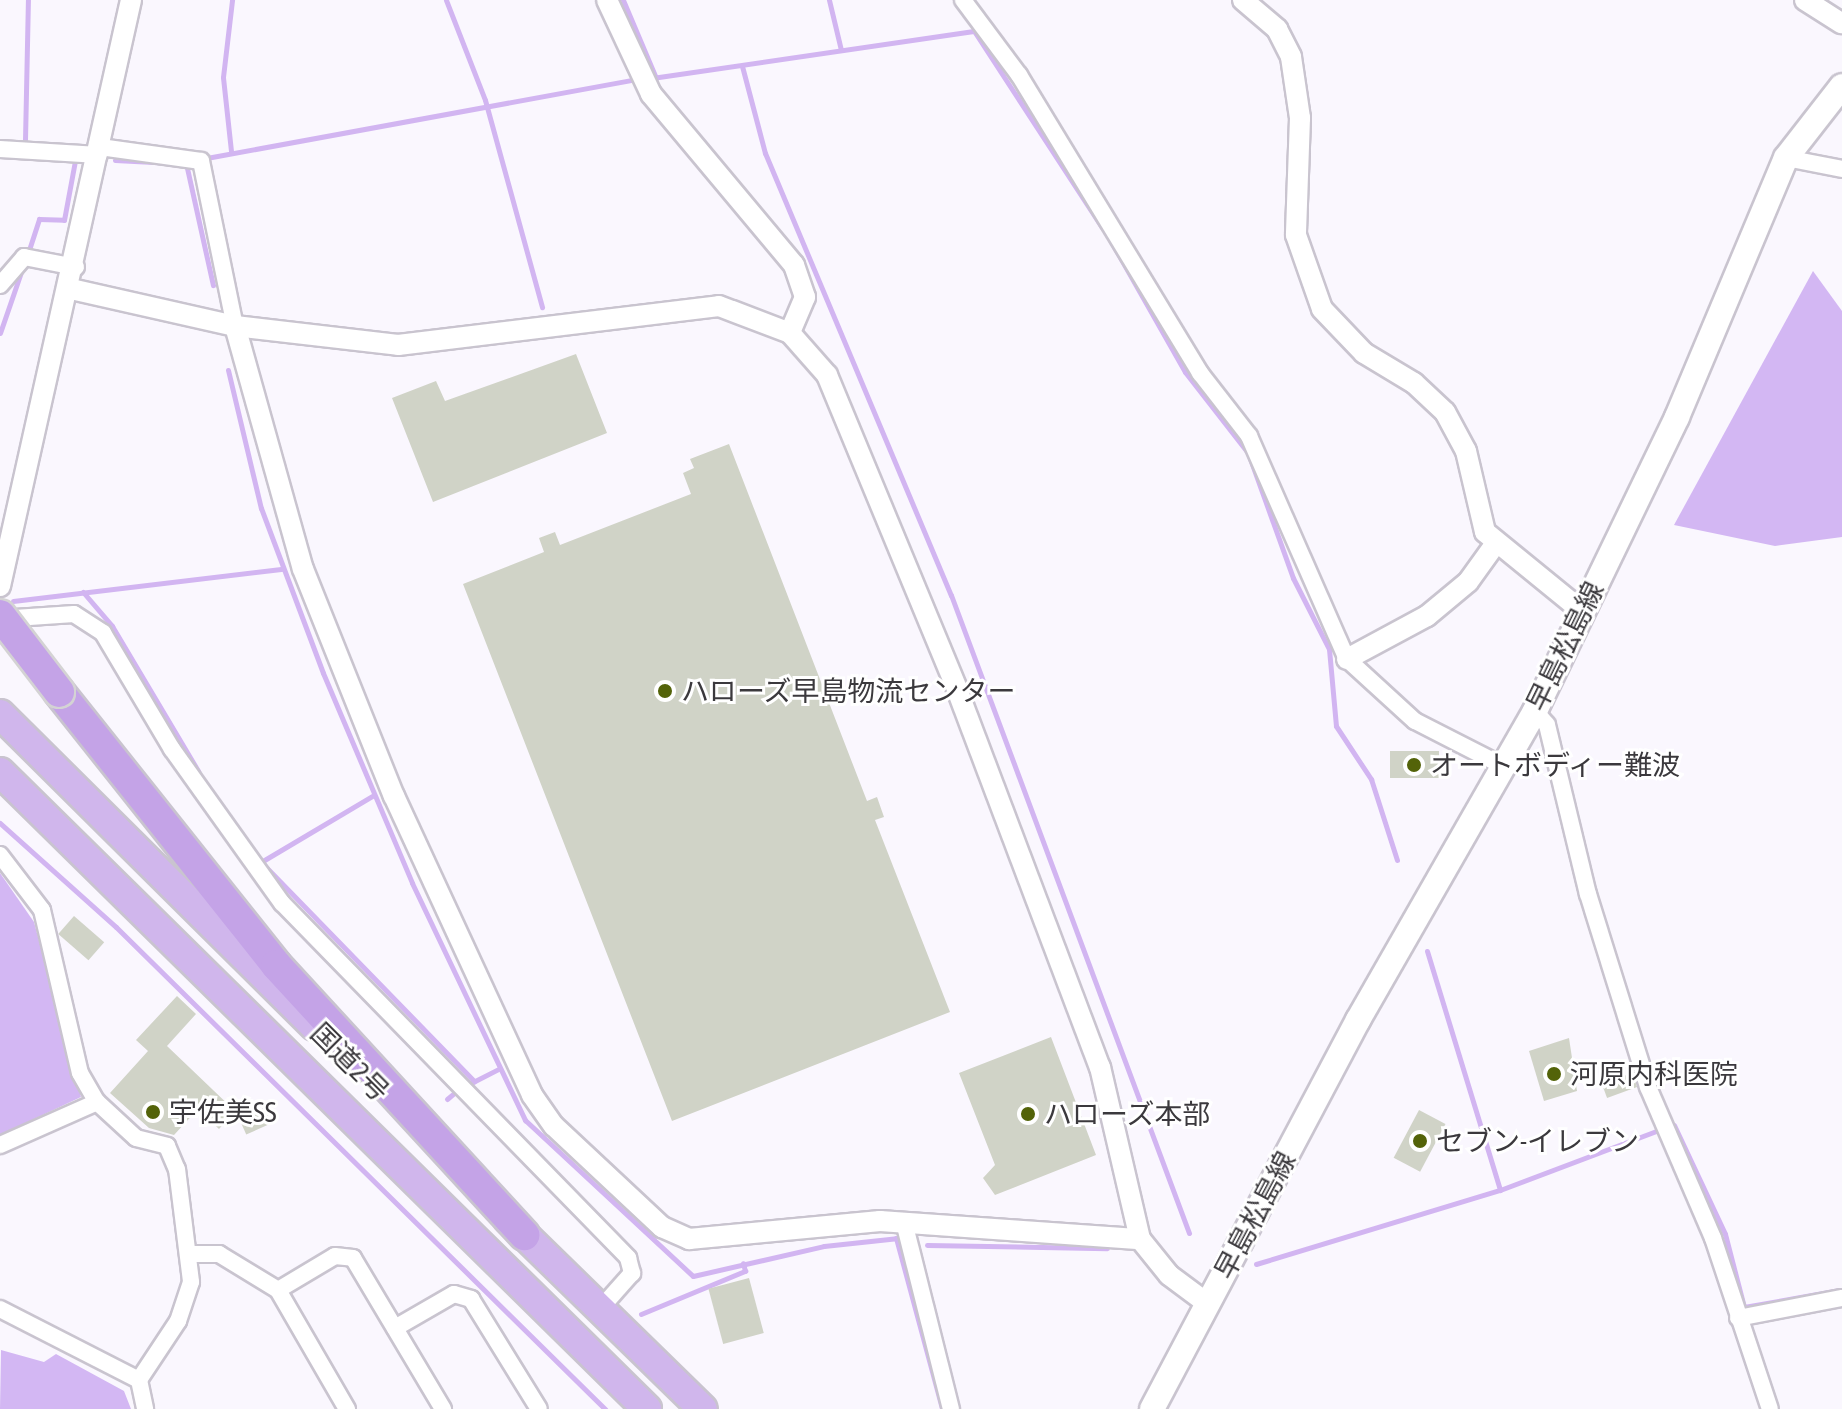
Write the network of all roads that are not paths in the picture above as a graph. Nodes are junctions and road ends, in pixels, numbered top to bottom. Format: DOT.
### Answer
graph roads {
  1 [pos="131,0"];
  2 [pos="607,0"];
  3 [pos="963,0"];
  4 [pos="1243,0"];
  5 [pos="1805,0"];
  6 [pos="1841,23"];
  7 [pos="1842,86"];
  8 [pos="0,149"];
  9 [pos="100,151"];
  10 [pos="1786,158"];
  11 [pos="1842,169"];
  12 [pos="76,267"];
  13 [pos="0,285"];
  14 [pos="71,289"];
  15 [pos="235,326"];
  16 [pos="790,333"];
  17 [pos="1496,543"];
  18 [pos="0,586"];
  19 [pos="1583,612"];
  20 [pos="0,617"];
  21 [pos="1347,659"];
  22 [pos="1535,711"];
  23 [pos="0,714"];
  24 [pos="1501,765"];
  25 [pos="0,772"];
  26 [pos="0,855"];
  27 [pos="97,1102"];
  28 [pos="0,1145"];
  29 [pos="904,1222"];
  30 [pos="524,1235"];
  31 [pos="1140,1239"];
  32 [pos="193,1254"];
  33 [pos="278,1290"];
  34 [pos="1842,1298"];
  35 [pos="1208,1304"];
  36 [pos="0,1309"];
  37 [pos="600,1309"];
  38 [pos="1738,1318"];
  39 [pos="395,1328"];
  40 [pos="139,1380"];
  41 [pos="145,1409"];
  42 [pos="347,1409"];
  43 [pos="443,1409"];
  44 [pos="539,1409"];
  45 [pos="647,1409"];
  46 [pos="703,1409"];
  47 [pos="951,1409"];
  48 [pos="1152,1409"];
  49 [pos="1770,1409"];
  1 -- 9 [label="street"];
  2 -- 16 [label="street"];
  3 -- 21 [label="street"];
  4 -- 17 [label="street"];
  5 -- 6 [label="street"];
  7 -- 10 [label="main road, 早島松島線"];
  8 -- 9 [label="street"];
  9 -- 12 [label="street"];
  9 -- 15 [label="street"];
  10 -- 11 [label="street"];
  10 -- 19 [label="main road, 早島松島線"];
  12 -- 13 [label="street"];
  12 -- 14 [label="street"];
  14 -- 15 [label="street"];
  14 -- 18 [label="street"];
  15 -- 16 [label="street"];
  15 -- 29 [label="street"];
  16 -- 31 [label="street"];
  17 -- 19 [label="street"];
  17 -- 21 [label="street"];
  19 -- 22 [label="main road, 早島松島線"];
  20 -- 30 [label="highway, bridge"];
  20 -- 37 [label="street"];
  21 -- 24 [label="street"];
  22 -- 24 [label="main road, 早島松島線"];
  22 -- 38 [label="street"];
  23 -- 30 [label="highway, 国道2号"];
  24 -- 35 [label="main road, 早島松島線"];
  25 -- 45 [label="highway, 国道2号"];
  26 -- 27 [label="street"];
  27 -- 28 [label="street"];
  27 -- 32 [label="street"];
  29 -- 31 [label="street"];
  29 -- 47 [label="street"];
  30 -- 37 [label="highway, 国道2号"];
  31 -- 35 [label="street"];
  32 -- 33 [label="street"];
  32 -- 40 [label="street"];
  33 -- 39 [label="street"];
  33 -- 42 [label="street"];
  34 -- 38 [label="street"];
  35 -- 48 [label="main road, 早島松島線"];
  36 -- 40 [label="street"];
  37 -- 46 [label="highway, 国道2号"];
  38 -- 49 [label="street"];
  39 -- 43 [label="street"];
  39 -- 44 [label="street"];
  40 -- 41 [label="street"];
}
